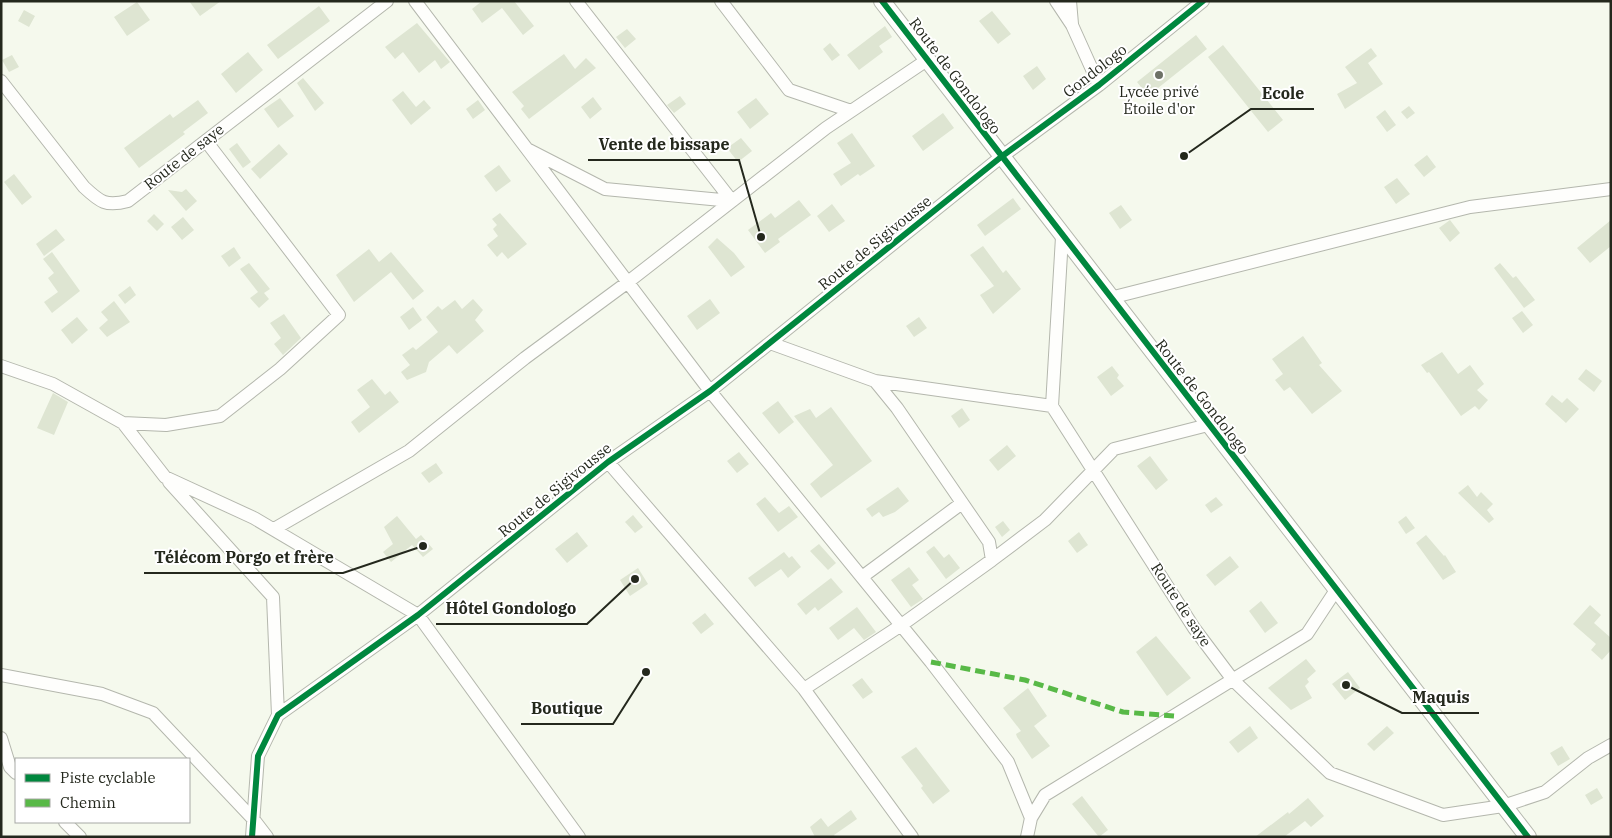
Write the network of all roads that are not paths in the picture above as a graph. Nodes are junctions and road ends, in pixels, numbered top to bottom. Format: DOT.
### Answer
graph roads {
  1 [pos="387,1"];
  2 [pos="415,1"];
  3 [pos="576,1"];
  4 [pos="721,1"];
  5 [pos="882,1"];
  6 [pos="1056,1"];
  7 [pos="1070,1"];
  8 [pos="1203,1"];
  9 [pos="1072,25"];
  10 [pos="927,60"];
  11 [pos="1,81"];
  12 [pos="1099,85"];
  13 [pos="851,111"];
  14 [pos="206,141"];
  15 [pos="526,148"];
  16 [pos="1001,158"];
  17 [pos="1611,189"];
  18 [pos="732,201"];
  19 [pos="1062,237"];
  20 [pos="628,282"];
  21 [pos="1110,298"];
  22 [pos="770,343"];
  23 [pos="1,366"];
  24 [pos="875,381"];
  25 [pos="710,391"];
  26 [pos="1052,406"];
  27 [pos="123,422"];
  28 [pos="1208,425"];
  29 [pos="608,462"];
  30 [pos="1094,469"];
  31 [pos="165,477"];
  32 [pos="962,503"];
  33 [pos="274,529"];
  34 [pos="992,560"];
  35 [pos="862,577"];
  36 [pos="1336,590"];
  37 [pos="418,615"];
  38 [pos="900,626"];
  39 [pos="1,675"];
  40 [pos="1233,680"];
  41 [pos="804,689"];
  42 [pos="278,715"];
  43 [pos="1,738"];
  44 [pos="1611,745"];
  45 [pos="15,772"];
  46 [pos="1503,806"];
  47 [pos="1031,818"];
  48 [pos="254,820"];
  49 [pos="66,823"];
  50 [pos="80,837"];
  51 [pos="252,837"];
  52 [pos="267,837"];
  53 [pos="579,837"];
  54 [pos="912,837"];
  55 [pos="1027,837"];
  56 [pos="1528,837"];
  1 -- 14 [label="street, Route de saye"];
  2 -- 15 [label="street"];
  3 -- 18 [label="street"];
  4 -- 13 [label="street"];
  5 -- 10 [label="street, Route de Gondologo"];
  6 -- 9 [label="street"];
  7 -- 9 [label="street"];
  8 -- 12 [label="street, Gondologo"];
  9 -- 12 [label="street"];
  10 -- 13 [label="street"];
  10 -- 16 [label="street, Route de Gondologo"];
  11 -- 14 [label="street, Route de saye"];
  12 -- 16 [label="street, Gondologo"];
  13 -- 18 [label="street"];
  14 -- 27 [label="street"];
  15 -- 18 [label="street"];
  15 -- 20 [label="street"];
  16 -- 19 [label="street, Route de Gondologo"];
  16 -- 22 [label="street, Route de Sigivousse"];
  17 -- 21 [label="street"];
  18 -- 20 [label="street"];
  19 -- 21 [label="street, Route de Gondologo"];
  19 -- 26 [label="street"];
  20 -- 25 [label="street"];
  20 -- 33 [label="street"];
  21 -- 28 [label="street, Route de Gondologo"];
  22 -- 24 [label="street"];
  22 -- 25 [label="street, Route de Sigivousse"];
  23 -- 27 [label="street"];
  24 -- 26 [label="street"];
  24 -- 32 [label="street"];
  25 -- 29 [label="street, Route de Sigivousse"];
  25 -- 35 [label="street"];
  26 -- 30 [label="street, Route de saye"];
  27 -- 31 [label="street"];
  28 -- 30 [label="street"];
  28 -- 36 [label="street, Route de Gondologo"];
  29 -- 37 [label="street, Route de Sigivousse"];
  29 -- 41 [label="street"];
  30 -- 34 [label="street"];
  30 -- 40 [label="street, Route de saye"];
  31 -- 33 [label="street"];
  31 -- 42 [label="street"];
  32 -- 34 [label="street"];
  32 -- 35 [label="street"];
  33 -- 37 [label="street"];
  34 -- 38 [label="street"];
  35 -- 38 [label="street"];
  36 -- 40 [label="street"];
  36 -- 46 [label="street, Route de Gondologo"];
  37 -- 42 [label="street, Route de Sigivousse"];
  37 -- 53 [label="street"];
  38 -- 41 [label="street"];
  38 -- 47 [label="street"];
  39 -- 48 [label="street"];
  40 -- 46 [label="street, Route de saye"];
  40 -- 47 [label="street"];
  41 -- 54 [label="street"];
  42 -- 48 [label="street, Route de Sigivousse"];
  43 -- 45 [label="street"];
  44 -- 46 [label="street, Route de saye"];
  46 -- 56 [label="street, Route de Gondologo"];
  47 -- 55 [label="street"];
  48 -- 51 [label="street, Route de Sigivousse"];
  48 -- 52 [label="street"];
  49 -- 50 [label="street"];
}
